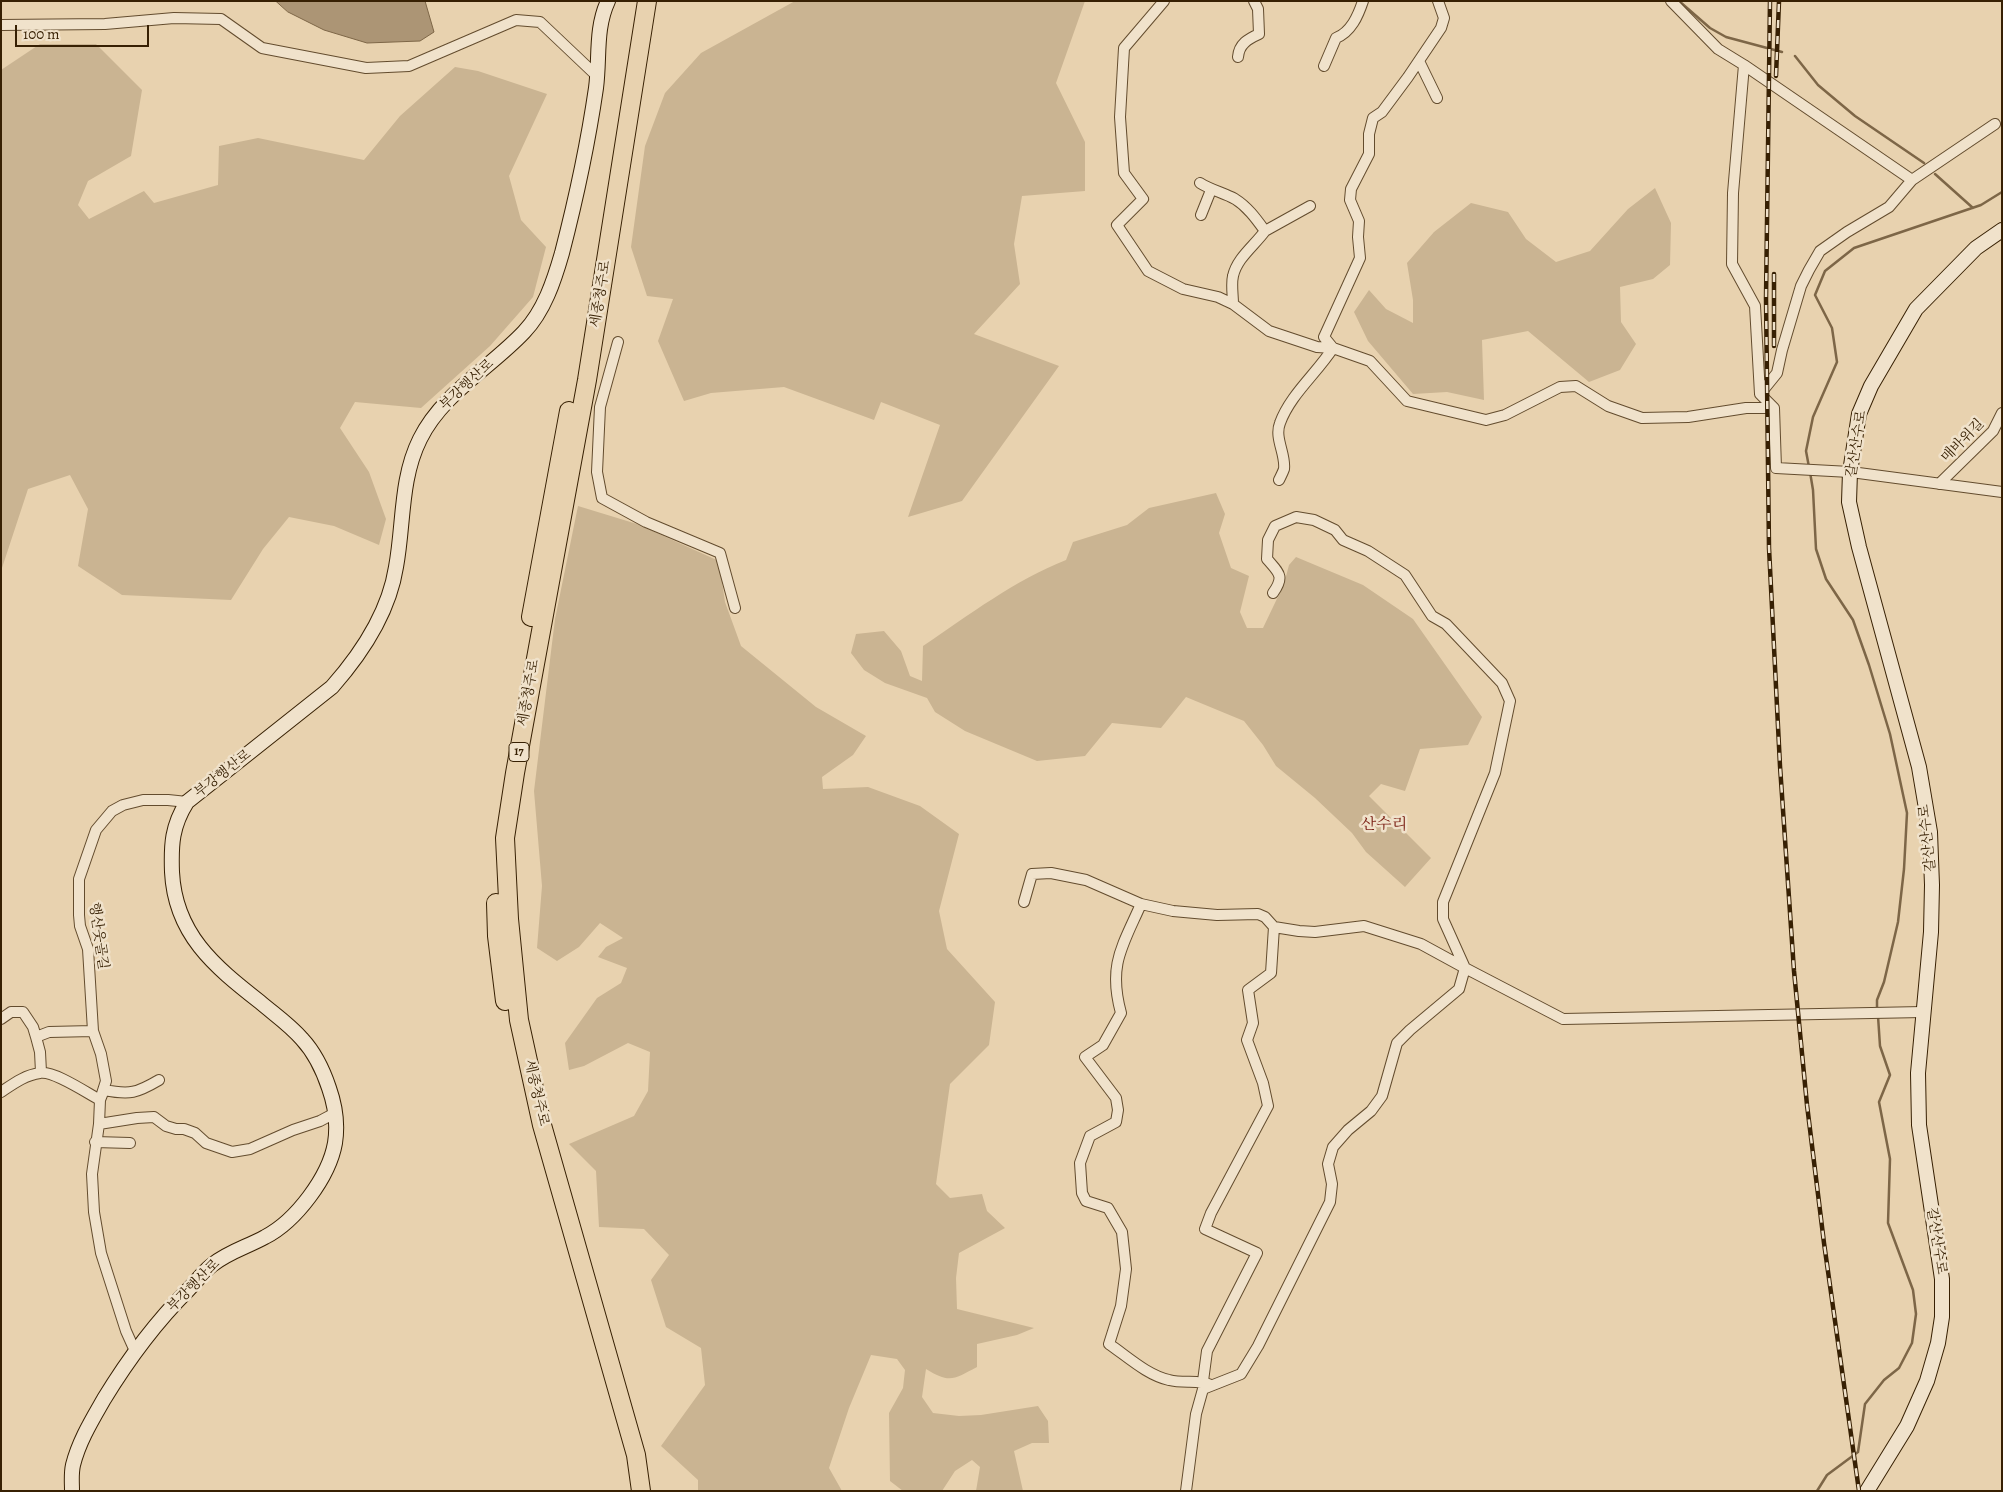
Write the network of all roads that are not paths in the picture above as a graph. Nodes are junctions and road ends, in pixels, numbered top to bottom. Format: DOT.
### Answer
graph roads {
  1 [pos="608,1"];
  2 [pos="1164,1"];
  3 [pos="1254,1"];
  4 [pos="1363,1"];
  5 [pos="1438,1"];
  6 [pos="1671,1"];
  7 [pos="641,4"];
  8 [pos="1,25"];
  9 [pos="1238,57"];
  10 [pos="1419,61"];
  11 [pos="1744,65"];
  12 [pos="1324,66"];
  13 [pos="598,77"];
  14 [pos="1437,98"];
  15 [pos="1995,124"];
  16 [pos="1912,180"];
  17 [pos="1200,183"];
  18 [pos="1211,190"];
  19 [pos="1310,206"];
  20 [pos="1201,215"];
  21 [pos="2002,230"];
  22 [pos="1265,231"];
  23 [pos="1234,304"];
  24 [pos="618,342"];
  25 [pos="1333,348"];
  26 [pos="1760,394"];
  27 [pos="1774,408"];
  28 [pos="2002,413"];
  29 [pos="1850,472"];
  30 [pos="1280,480"];
  31 [pos="1939,484"];
  32 [pos="2002,492"];
  33 [pos="1273,593"];
  34 [pos="735,608"];
  35 [pos="187,802"];
  36 [pos="1024,902"];
  37 [pos="1141,904"];
  38 [pos="1274,927"];
  39 [pos="1465,968"];
  40 [pos="1923,1012"];
  41 [pos="1,1019"];
  42 [pos="93,1031"];
  43 [pos="36,1037"];
  44 [pos="41,1072"];
  45 [pos="159,1080"];
  46 [pos="104,1090"];
  47 [pos="1,1092"];
  48 [pos="100,1100"];
  49 [pos="335,1113"];
  50 [pos="99,1124"];
  51 [pos="95,1142"];
  52 [pos="130,1143"];
  53 [pos="135,1351"];
  54 [pos="1207,1383"];
  55 [pos="72,1491"];
  56 [pos="630,1491"];
  57 [pos="641,1491"];
  58 [pos="1186,1491"];
  59 [pos="1867,1491"];
  1 -- 13 [label="street, 부강행산로"];
  2 -- 23 [label="street"];
  3 -- 9 [label="street"];
  4 -- 12 [label="street"];
  5 -- 10 [label="street"];
  6 -- 11 [label="street"];
  7 -- 56 [label="highway, 세종청주로 / 17"];
  7 -- 57 [label="highway, 세종청주로 / 17"];
  8 -- 13 [label="street"];
  10 -- 14 [label="street"];
  10 -- 25 [label="street"];
  11 -- 16 [label="street"];
  11 -- 26 [label="street"];
  13 -- 35 [label="street, 부강행산로"];
  15 -- 16 [label="street"];
  16 -- 26 [label="street"];
  17 -- 18 [label="street"];
  18 -- 20 [label="street"];
  18 -- 22 [label="street"];
  19 -- 22 [label="street"];
  21 -- 29 [label="street, 갈산산수로"];
  22 -- 23 [label="street"];
  23 -- 25 [label="street"];
  24 -- 34 [label="street"];
  25 -- 27 [label="street"];
  25 -- 30 [label="street"];
  26 -- 27 [label="street"];
  27 -- 29 [label="street, 매바위길"];
  28 -- 31 [label="street, 매바위길"];
  29 -- 31 [label="street, 매바위길"];
  29 -- 40 [label="street, 갈산산수로"];
  31 -- 32 [label="street, 매바위길"];
  33 -- 39 [label="street"];
  35 -- 42 [label="street, 행산웃골길"];
  35 -- 49 [label="street, 부강행산로"];
  36 -- 37 [label="street"];
  37 -- 38 [label="street"];
  37 -- 54 [label="street"];
  38 -- 39 [label="street"];
  38 -- 54 [label="street"];
  39 -- 40 [label="street"];
  39 -- 54 [label="street"];
  40 -- 59 [label="street, 갈산산수로"];
  41 -- 43 [label="street"];
  42 -- 43 [label="street"];
  42 -- 46 [label="street, 행산웃골길"];
  43 -- 44 [label="street"];
  44 -- 47 [label="street"];
  44 -- 48 [label="street"];
  45 -- 46 [label="street"];
  46 -- 48 [label="street, 행산웃골길"];
  48 -- 50 [label="street, 행산웃골길"];
  49 -- 50 [label="street"];
  49 -- 53 [label="street, 부강행산로"];
  50 -- 51 [label="street, 행산웃골길"];
  51 -- 52 [label="street"];
  51 -- 53 [label="street, 행산웃골길"];
  53 -- 55 [label="street, 부강행산로"];
  54 -- 58 [label="street"];
}
